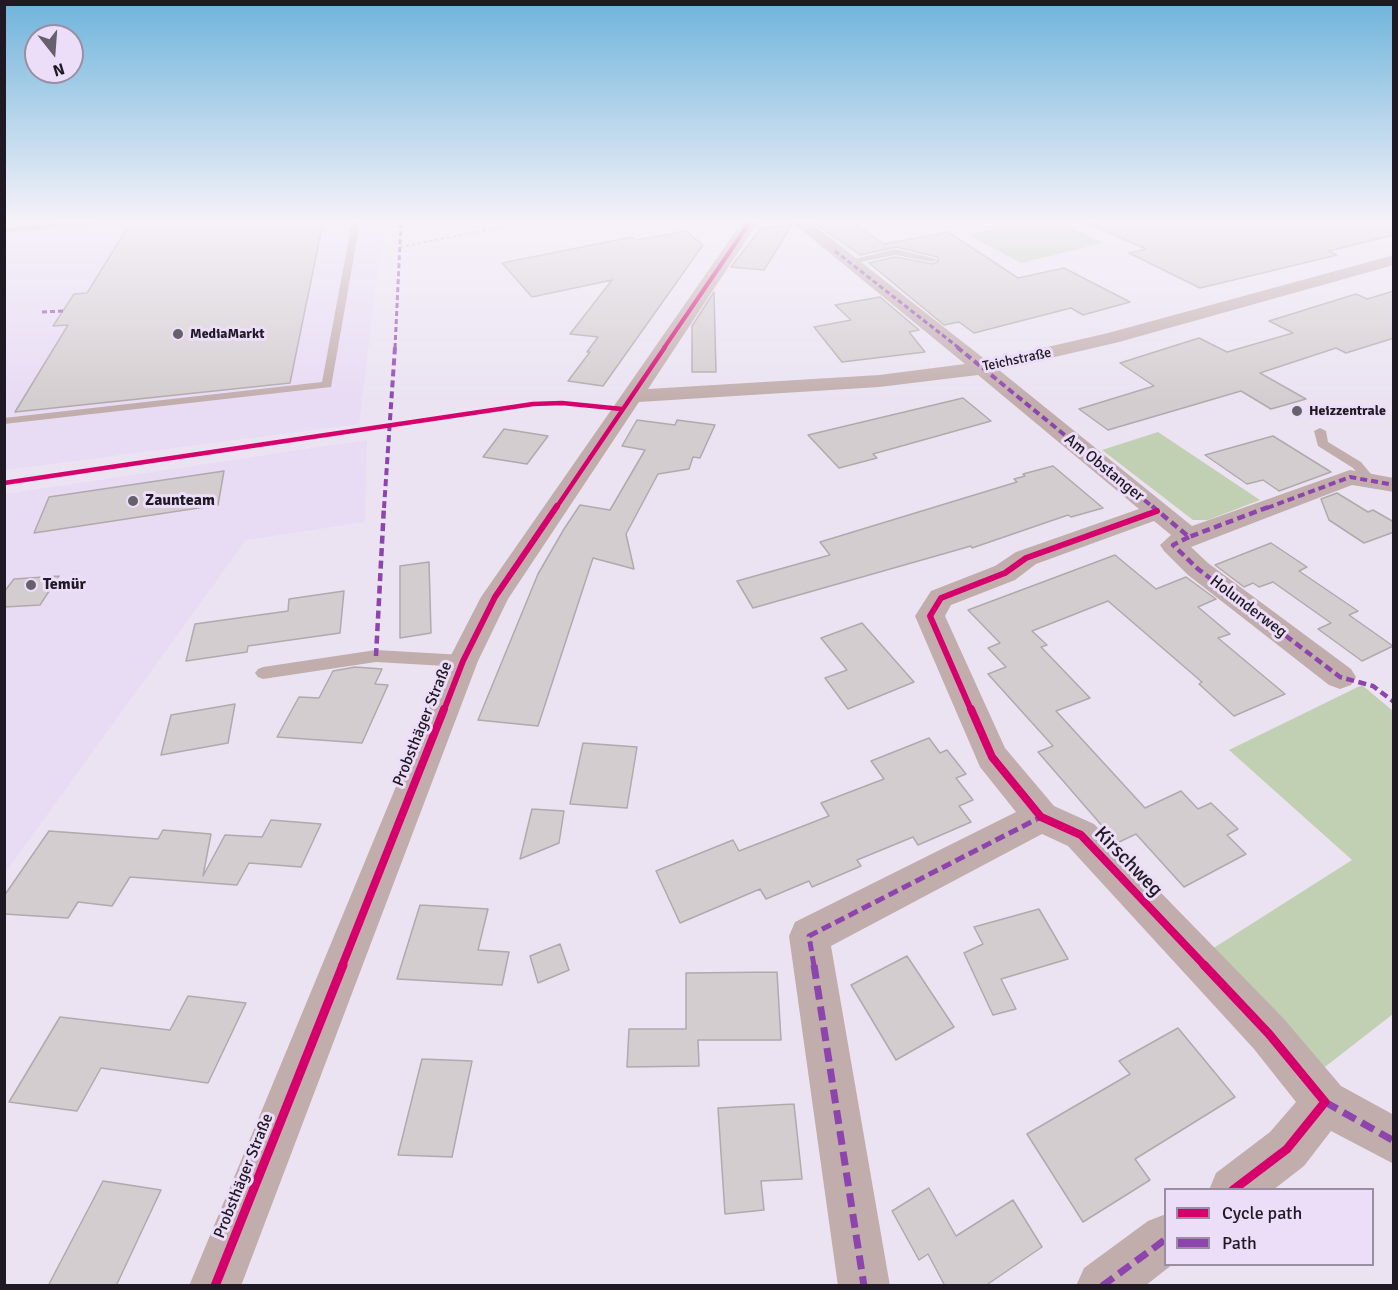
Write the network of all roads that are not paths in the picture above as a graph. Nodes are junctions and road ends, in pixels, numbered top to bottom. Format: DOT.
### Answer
graph roads {
  1 [pos="346,282"];
  2 [pos="709,282"];
  3 [pos="877,282"];
  4 [pos="1314,282"];
  5 [pos="983,368"];
  6 [pos="631,396"];
  7 [pos="4,421"];
  8 [pos="1320,431"];
  9 [pos="1382,482"];
  10 [pos="1394,494"];
  11 [pos="1157,511"];
  12 [pos="1189,537"];
  13 [pos="463,661"];
  14 [pos="263,673"];
  15 [pos="1340,677"];
  16 [pos="1041,817"];
  17 [pos="1325,1102"];
  18 [pos="1394,1141"];
  19 [pos="1236,1188"];
  20 [pos="1164,1240"];
  21 [pos="215,1286"];
  22 [pos="864,1286"];
  23 [pos="1102,1286"];
  1 -- 7 [label="lane"];
  2 -- 6 [label="street, Probsthäger Straße"];
  3 -- 5 [label="street"];
  4 -- 5 [label="street, Teichstraße"];
  5 -- 6 [label="street, Teichstraße"];
  5 -- 11 [label="street, Am Obstanger"];
  6 -- 13 [label="street, Probsthäger Straße"];
  8 -- 9 [label="lane"];
  9 -- 10 [label="street"];
  9 -- 12 [label="street"];
  11 -- 12 [label="street, Am Obstanger"];
  11 -- 16 [label="street, Kirschweg"];
  12 -- 15 [label="street, Holunderweg"];
  13 -- 14 [label="lane"];
  13 -- 21 [label="street, Probsthäger Straße"];
  16 -- 17 [label="street, Kirschweg"];
  16 -- 22 [label="street"];
  17 -- 18 [label="street, Kirschweg"];
  17 -- 19 [label="street"];
  20 -- 23 [label="street"];
}
